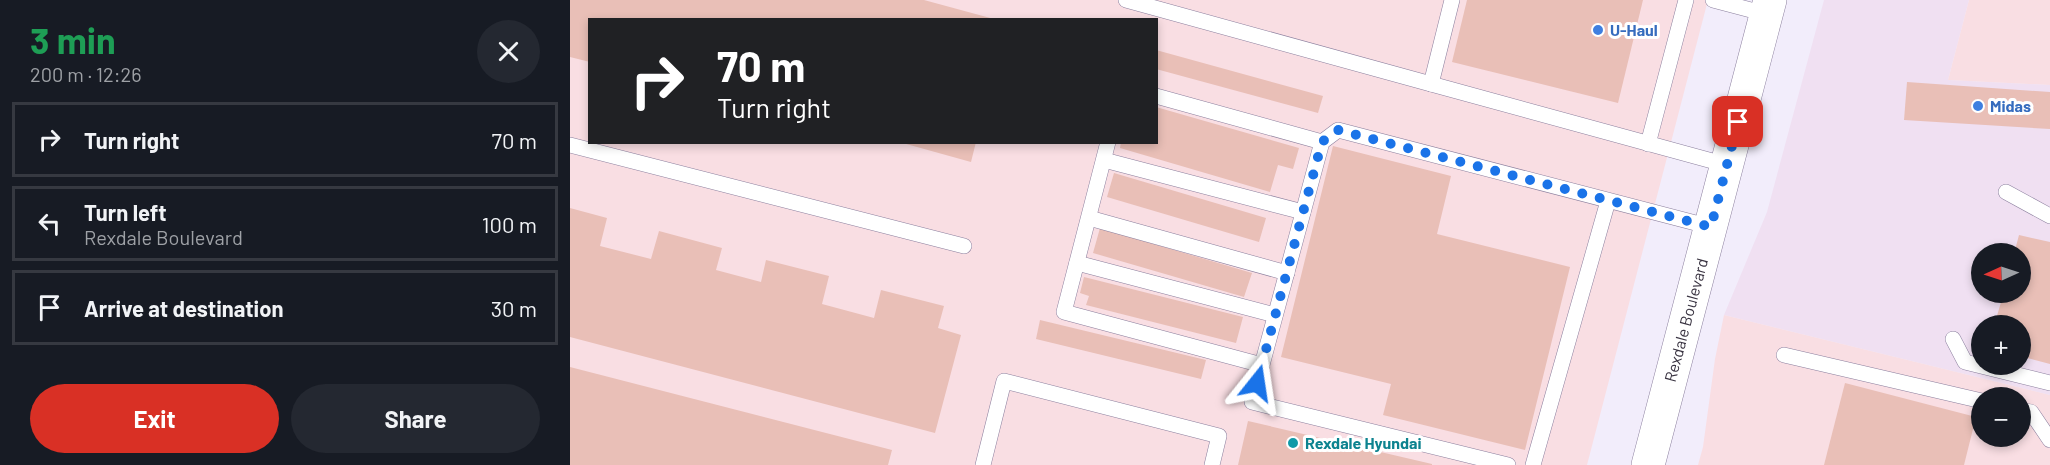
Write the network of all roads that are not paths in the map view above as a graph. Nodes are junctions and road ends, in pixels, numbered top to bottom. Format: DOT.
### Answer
graph roads {
  1 [pos="1126,0"];
  2 [pos="1452,0"];
  3 [pos="1686,0"];
  4 [pos="1713,0"];
  5 [pos="1768,7"];
  6 [pos="1431,84"];
  7 [pos="1158,97"];
  8 [pos="1322,142"];
  9 [pos="1108,144"];
  10 [pos="1648,144"];
  11 [pos="570,145"];
  12 [pos="1104,160"];
  13 [pos="1727,165"];
  14 [pos="2006,192"];
  15 [pos="1608,201"];
  16 [pos="1303,212"];
  17 [pos="2050,216"];
  18 [pos="1089,218"];
  19 [pos="1711,227"];
  20 [pos="964,246"];
  21 [pos="1077,263"];
  22 [pos="1287,273"];
  23 [pos="1275,315"];
  24 [pos="1953,339"];
  25 [pos="1784,355"];
  26 [pos="1262,365"];
  27 [pos="2050,383"];
  28 [pos="1971,398"];
  29 [pos="2031,412"];
  30 [pos="2050,440"];
  31 [pos="983,465"];
  32 [pos="1212,465"];
  33 [pos="1508,465"];
  34 [pos="1533,465"];
  35 [pos="1648,465"];
  1 -- 6 [label="lane"];
  2 -- 6 [label="lane"];
  3 -- 10 [label="lane"];
  4 -- 5 [label="lane"];
  5 -- 13 [label="main road, Rexdale Boulevard"];
  6 -- 10 [label="lane"];
  7 -- 8 [label="lane"];
  8 -- 15 [label="lane"];
  8 -- 16 [label="lane"];
  9 -- 12 [label="lane"];
  10 -- 13 [label="lane"];
  11 -- 20 [label="lane"];
  12 -- 16 [label="lane"];
  12 -- 18 [label="lane"];
  13 -- 19 [label="main road, Rexdale Boulevard"];
  14 -- 17 [label="lane"];
  15 -- 19 [label="lane"];
  15 -- 34 [label="lane"];
  16 -- 22 [label="lane"];
  18 -- 21 [label="lane"];
  18 -- 22 [label="lane"];
  19 -- 35 [label="main road, Rexdale Boulevard"];
  21 -- 23 [label="lane"];
  21 -- 26 [label="lane"];
  22 -- 23 [label="lane"];
  23 -- 26 [label="lane"];
  24 -- 27 [label="lane"];
  25 -- 28 [label="lane"];
  26 -- 33 [label="lane"];
  29 -- 30 [label="lane"];
  31 -- 32 [label="lane"];
}
